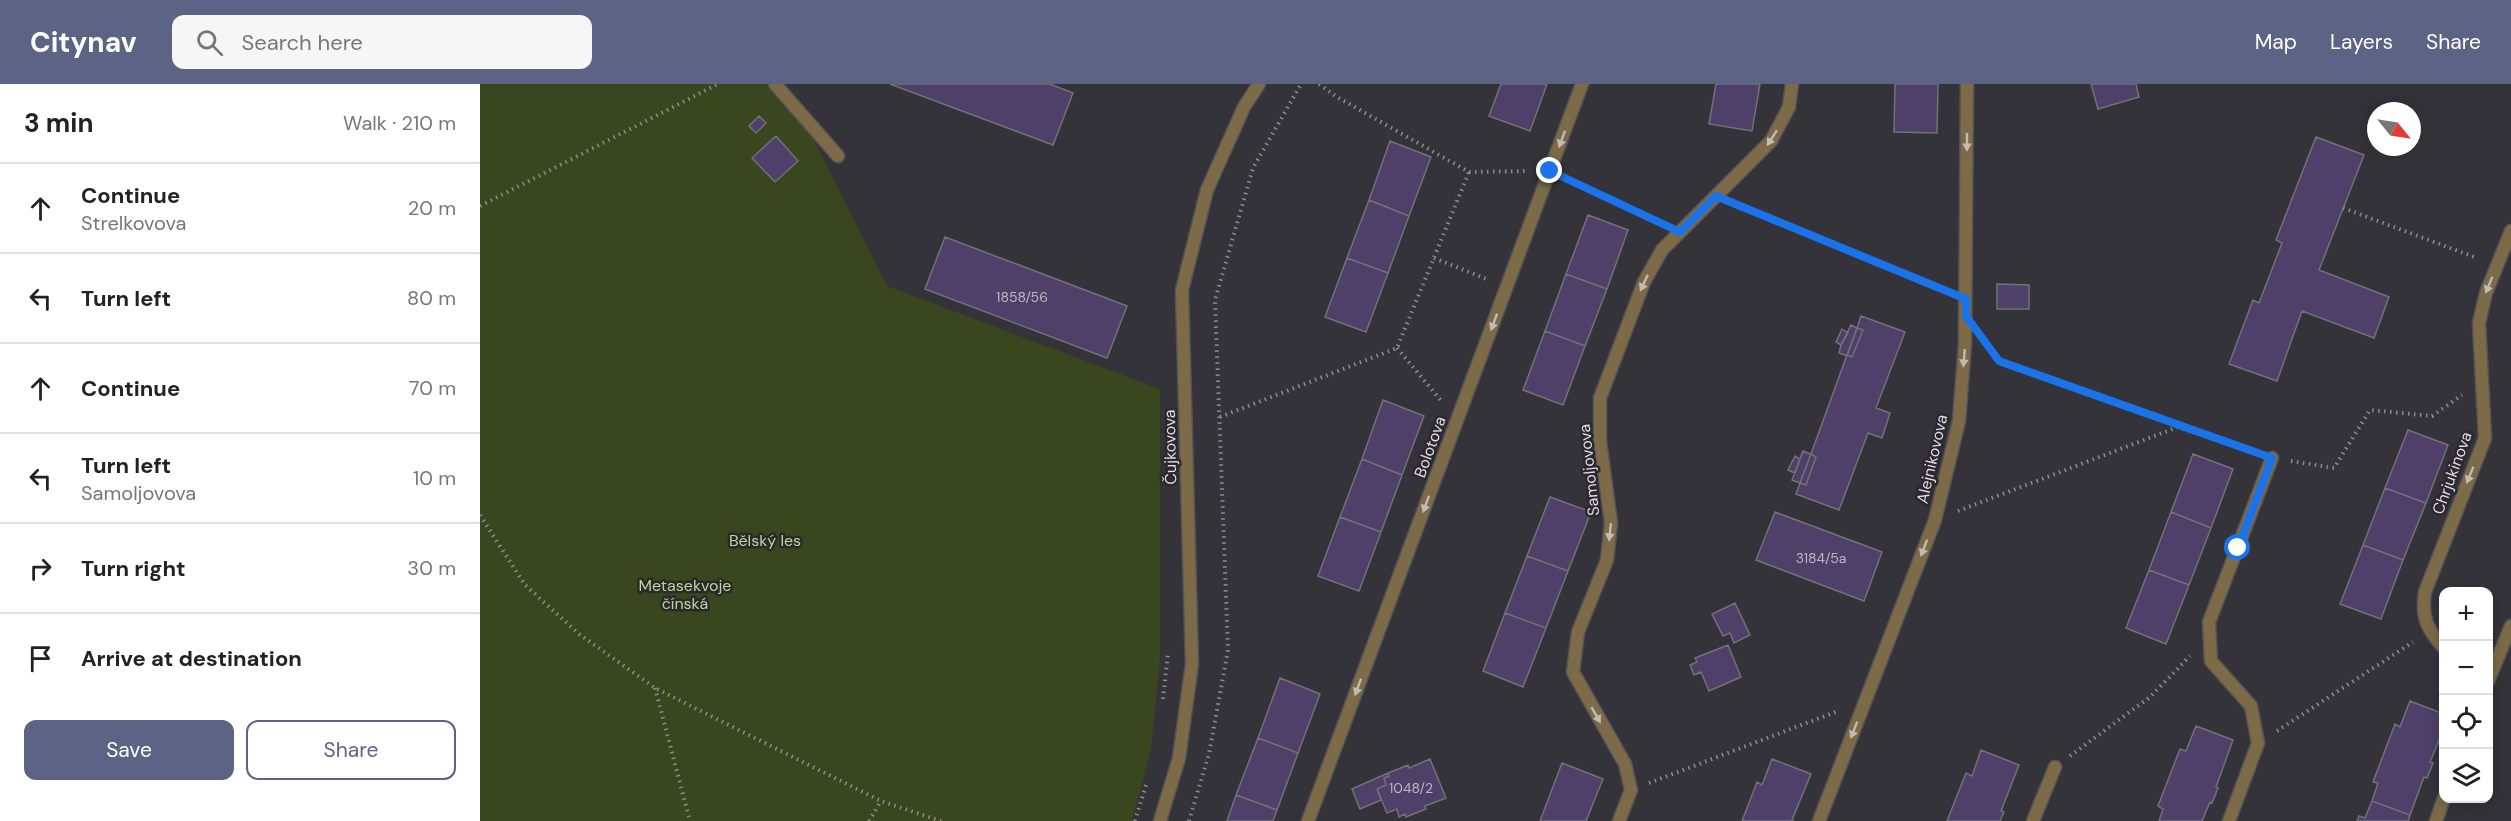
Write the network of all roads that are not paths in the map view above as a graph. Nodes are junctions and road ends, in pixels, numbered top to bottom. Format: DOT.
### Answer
graph roads {
  1 [pos="775,84"];
  2 [pos="1259,84"];
  3 [pos="1582,84"];
  4 [pos="1792,84"];
  5 [pos="1967,84"];
  6 [pos="838,156"];
  7 [pos="2510,233"];
  8 [pos="2272,458"];
  9 [pos="2511,626"];
  10 [pos="2439,643"];
  11 [pos="2493,669"];
  12 [pos="2055,767"];
  13 [pos="2442,803"];
  14 [pos="1160,821"];
  15 [pos="1308,821"];
  16 [pos="1619,821"];
  17 [pos="1819,821"];
  18 [pos="2033,821"];
  19 [pos="2229,821"];
  20 [pos="2436,821"];
  1 -- 6 [label="street"];
  2 -- 14 [label="street, Čujkovova"];
  3 -- 15 [label="street, Bolotova, one-way"];
  4 -- 16 [label="street, Samoljovova, one-way"];
  5 -- 17 [label="street, Alejnikovova, one-way"];
  7 -- 10 [label="street, Chrjukinova, one-way"];
  8 -- 19 [label="street"];
  9 -- 11 [label="street"];
  12 -- 18 [label="street"];
  13 -- 20 [label="street"];
}
